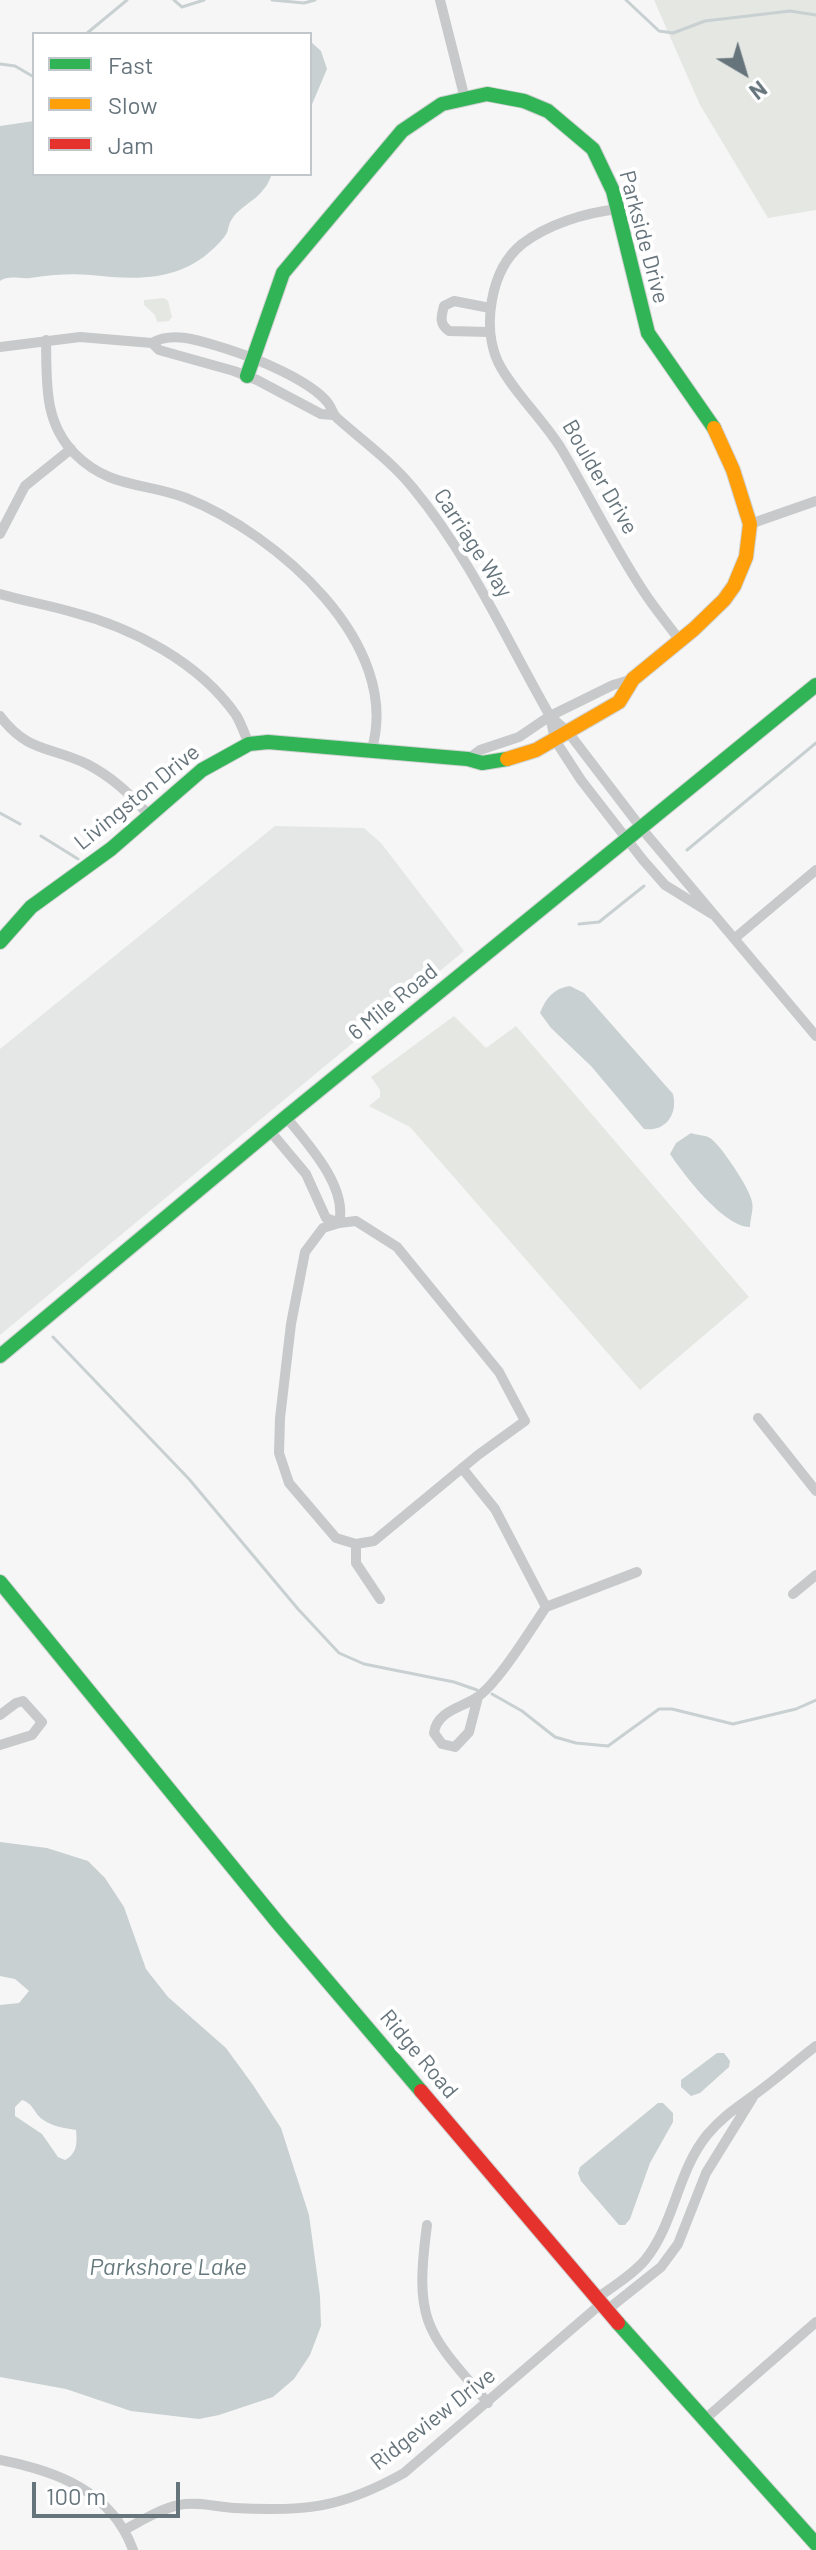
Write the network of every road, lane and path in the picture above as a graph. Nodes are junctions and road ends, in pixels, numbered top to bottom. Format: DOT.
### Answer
graph roads {
  1 [pos="440,0"];
  2 [pos="465,99"];
  3 [pos="617,209"];
  4 [pos="490,308"];
  5 [pos="490,332"];
  6 [pos="46,340"];
  7 [pos="152,343"];
  8 [pos="0,347"];
  9 [pos="252,358"];
  10 [pos="247,376"];
  11 [pos="333,415"];
  12 [pos="71,449"];
  13 [pos="816,501"];
  14 [pos="750,524"];
  15 [pos="0,534"];
  16 [pos="0,594"];
  17 [pos="680,641"];
  18 [pos="633,679"];
  19 [pos="816,685"];
  20 [pos="0,716"];
  21 [pos="550,716"];
  22 [pos="562,736"];
  23 [pos="249,744"];
  24 [pos="371,752"];
  25 [pos="468,759"];
  26 [pos="150,817"];
  27 [pos="642,829"];
  28 [pos="628,840"];
  29 [pos="816,870"];
  30 [pos="712,914"];
  31 [pos="735,938"];
  32 [pos="0,942"];
  33 [pos="816,1036"];
  34 [pos="286,1117"];
  35 [pos="270,1131"];
  36 [pos="339,1223"];
  37 [pos="0,1356"];
  38 [pos="758,1418"];
  39 [pos="462,1468"];
  40 [pos="816,1491"];
  41 [pos="356,1544"];
  42 [pos="637,1572"];
  43 [pos="816,1575"];
  44 [pos="0,1582"];
  45 [pos="793,1594"];
  46 [pos="380,1599"];
  47 [pos="546,1607"];
  48 [pos="478,1697"];
  49 [pos="0,1715"];
  50 [pos="0,1745"];
  51 [pos="816,2046"];
  52 [pos="754,2095"];
  53 [pos="680,2183"];
  54 [pos="699,2191"];
  55 [pos="427,2225"];
  56 [pos="602,2304"];
  57 [pos="816,2322"];
  58 [pos="488,2403"];
  59 [pos="705,2419"];
  60 [pos="0,2460"];
  61 [pos="124,2530"];
  62 [pos="816,2544"];
  63 [pos="133,2550"];
  1 -- 2 [label="street"];
  2 -- 3 [label="street, Parkside Drive"];
  2 -- 9 [label="street, Parkside Drive"];
  3 -- 4 [label="street, Boulder Drive"];
  3 -- 14 [label="street, Parkside Drive"];
  4 -- 5 [label="street, Boulder Drive"];
  4 -- 5 [label="street"];
  5 -- 17 [label="street, Boulder Drive"];
  6 -- 7 [label="street, Carriage Way"];
  6 -- 8 [label="street, Carriage Way"];
  6 -- 12 [label="street"];
  7 -- 9 [label="street, Carriage Way"];
  7 -- 10 [label="street, Carriage Way"];
  9 -- 10 [label="street, Parkside Drive"];
  9 -- 11 [label="street, Carriage Way"];
  10 -- 11 [label="street, Carriage Way"];
  11 -- 21 [label="street, Carriage Way"];
  12 -- 15 [label="street"];
  12 -- 24 [label="street"];
  13 -- 14 [label="street"];
  14 -- 17 [label="street, Parkside Drive"];
  16 -- 23 [label="street"];
  17 -- 18 [label="street, Parkside Drive"];
  18 -- 21 [label="street, Parkside Drive"];
  18 -- 22 [label="street, Parkside Drive"];
  19 -- 27 [label="street, 6 Mile Road"];
  20 -- 26 [label="street"];
  21 -- 22 [label="street, Carriage Way"];
  21 -- 25 [label="street, Livingston Drive"];
  22 -- 25 [label="street, Livingston Drive"];
  22 -- 27 [label="street, Carriage Way"];
  22 -- 28 [label="street, Carriage Way"];
  23 -- 24 [label="street, Livingston Drive"];
  23 -- 26 [label="street, Livingston Drive"];
  24 -- 25 [label="street, Livingston Drive"];
  26 -- 32 [label="street, Livingston Drive"];
  27 -- 28 [label="street, 6 Mile Road"];
  27 -- 30 [label="street, Carriage Way"];
  28 -- 30 [label="street, Carriage Way"];
  28 -- 34 [label="street, 6 Mile Road"];
  29 -- 31 [label="street"];
  30 -- 31 [label="street"];
  31 -- 33 [label="street"];
  34 -- 35 [label="street, 6 Mile Road"];
  34 -- 36 [label="street"];
  35 -- 36 [label="street"];
  35 -- 37 [label="street, 6 Mile Road"];
  36 -- 39 [label="street"];
  36 -- 41 [label="street"];
  38 -- 40 [label="street"];
  39 -- 41 [label="street"];
  39 -- 47 [label="street"];
  41 -- 46 [label="street"];
  42 -- 47 [label="street"];
  43 -- 45 [label="street"];
  44 -- 56 [label="street, Ridge Road"];
  47 -- 48 [label="street"];
  48 -- 48 [label="street"];
  49 -- 50 [label="street"];
  51 -- 52 [label="street"];
  52 -- 53 [label="street"];
  52 -- 54 [label="street"];
  53 -- 54 [label="street"];
  53 -- 56 [label="street"];
  54 -- 56 [label="street"];
  55 -- 58 [label="street"];
  56 -- 58 [label="street, Ridgeview Drive"];
  56 -- 59 [label="street, Ridge Road"];
  57 -- 59 [label="street"];
  58 -- 61 [label="street, Ridgeview Drive"];
  59 -- 62 [label="street, Ridge Road"];
  60 -- 61 [label="street"];
  61 -- 63 [label="street"];
}
